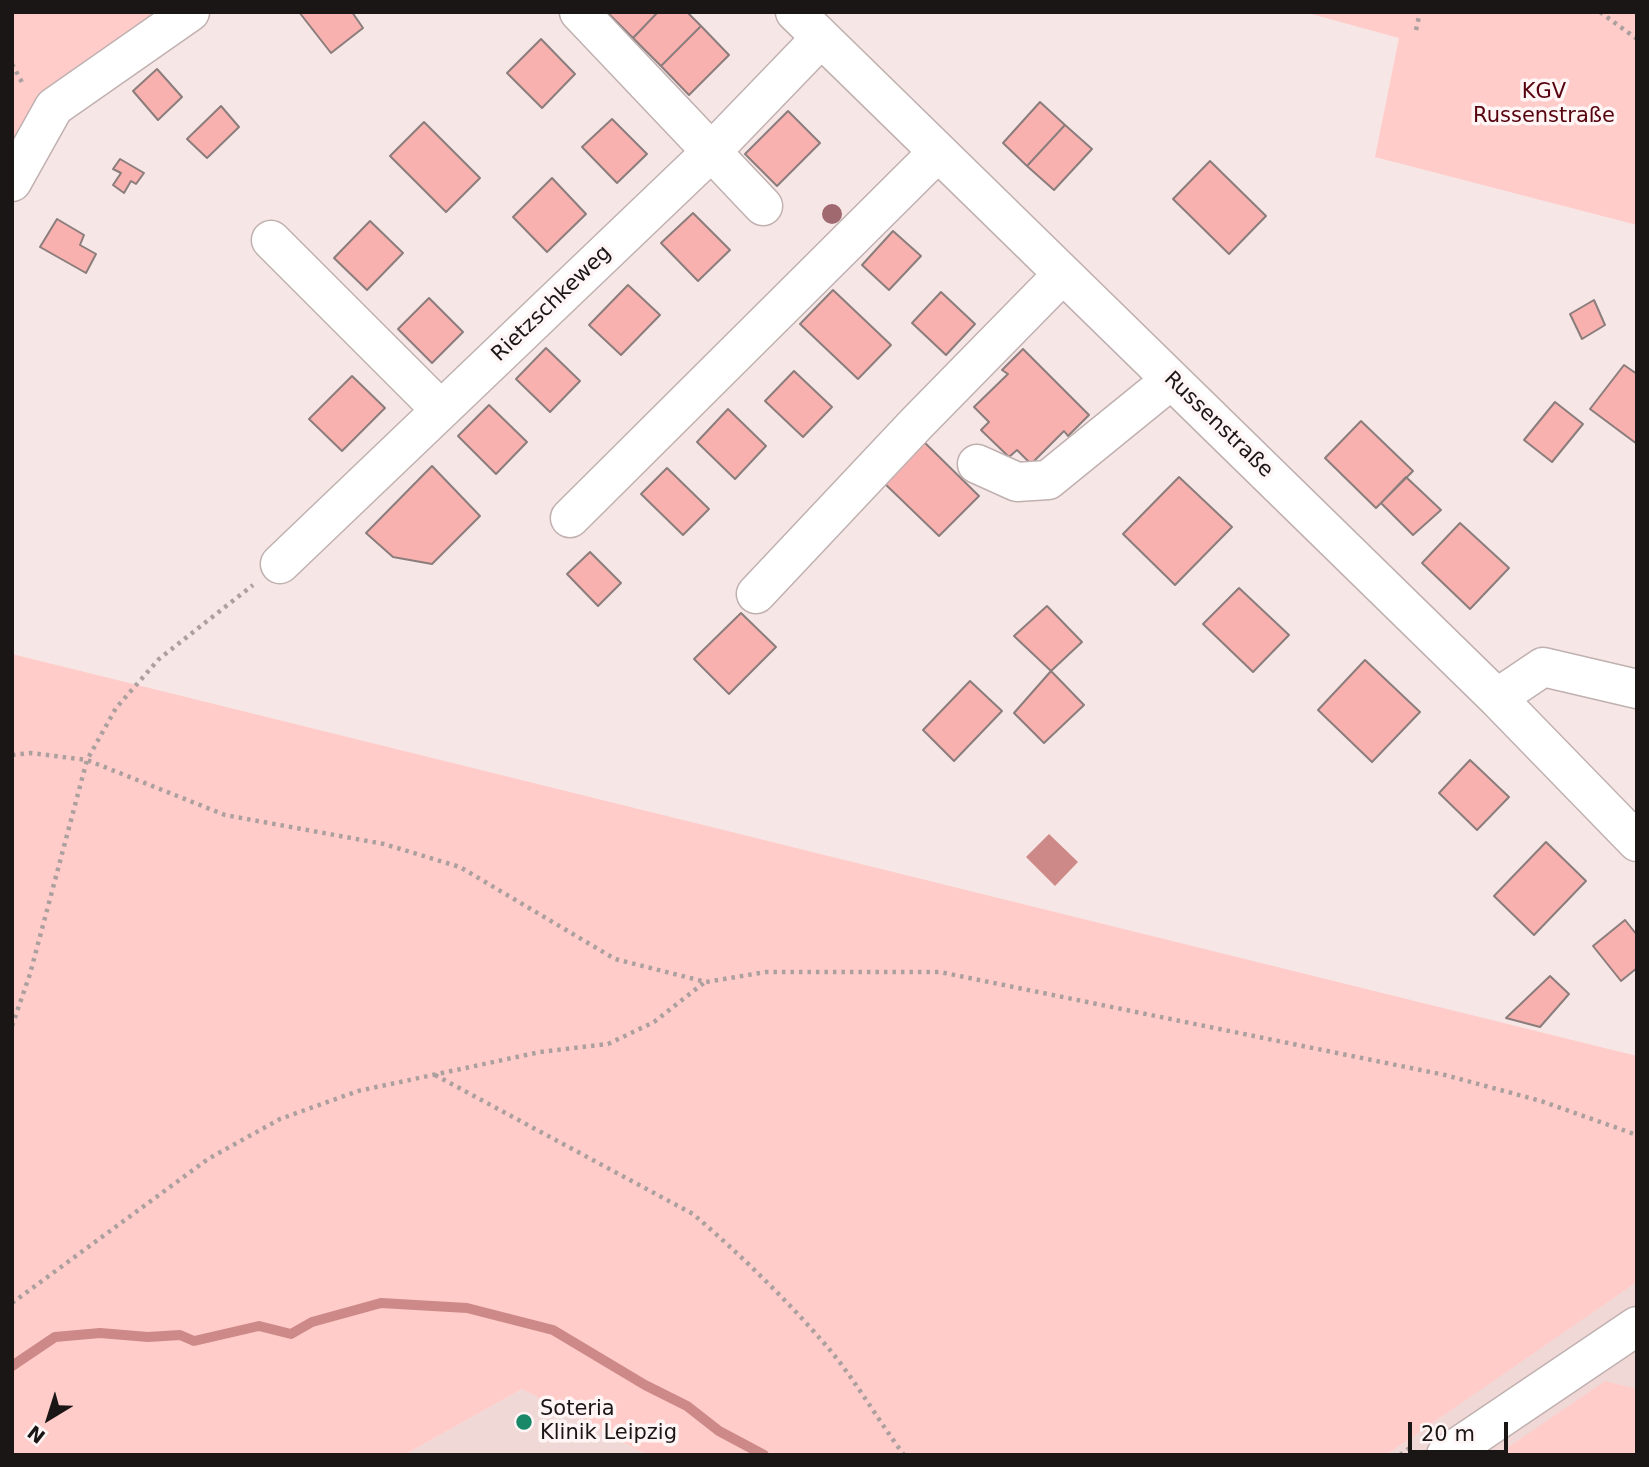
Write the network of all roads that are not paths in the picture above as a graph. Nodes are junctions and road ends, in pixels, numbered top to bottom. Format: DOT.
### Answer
graph roads {
  1 [pos="190,12"];
  2 [pos="579,12"];
  3 [pos="808,26"];
  4 [pos="712,151"];
  5 [pos="938,152"];
  6 [pos="12,183"];
  7 [pos="763,206"];
  8 [pos="271,240"];
  9 [pos="1063,274"];
  10 [pos="1171,380"];
  11 [pos="441,410"];
  12 [pos="977,464"];
  13 [pos="570,518"];
  14 [pos="280,564"];
  15 [pos="756,594"];
  16 [pos="1637,689"];
  17 [pos="1497,698"];
  18 [pos="1637,842"];
  19 [pos="1637,1326"];
  20 [pos="1446,1455"];
  1 -- 6 [label="street"];
  2 -- 4 [label="street"];
  3 -- 4 [label="street, Rietzschkeweg"];
  3 -- 5 [label="street, Russenstraße"];
  4 -- 7 [label="street"];
  4 -- 11 [label="street, Rietzschkeweg"];
  5 -- 9 [label="street, Russenstraße"];
  5 -- 13 [label="street"];
  8 -- 11 [label="street"];
  9 -- 10 [label="street, Russenstraße"];
  9 -- 15 [label="street"];
  10 -- 12 [label="street"];
  10 -- 17 [label="street, Russenstraße"];
  11 -- 14 [label="street, Rietzschkeweg"];
  16 -- 17 [label="street"];
  17 -- 18 [label="street, Russenstraße"];
  19 -- 20 [label="street"];
}
